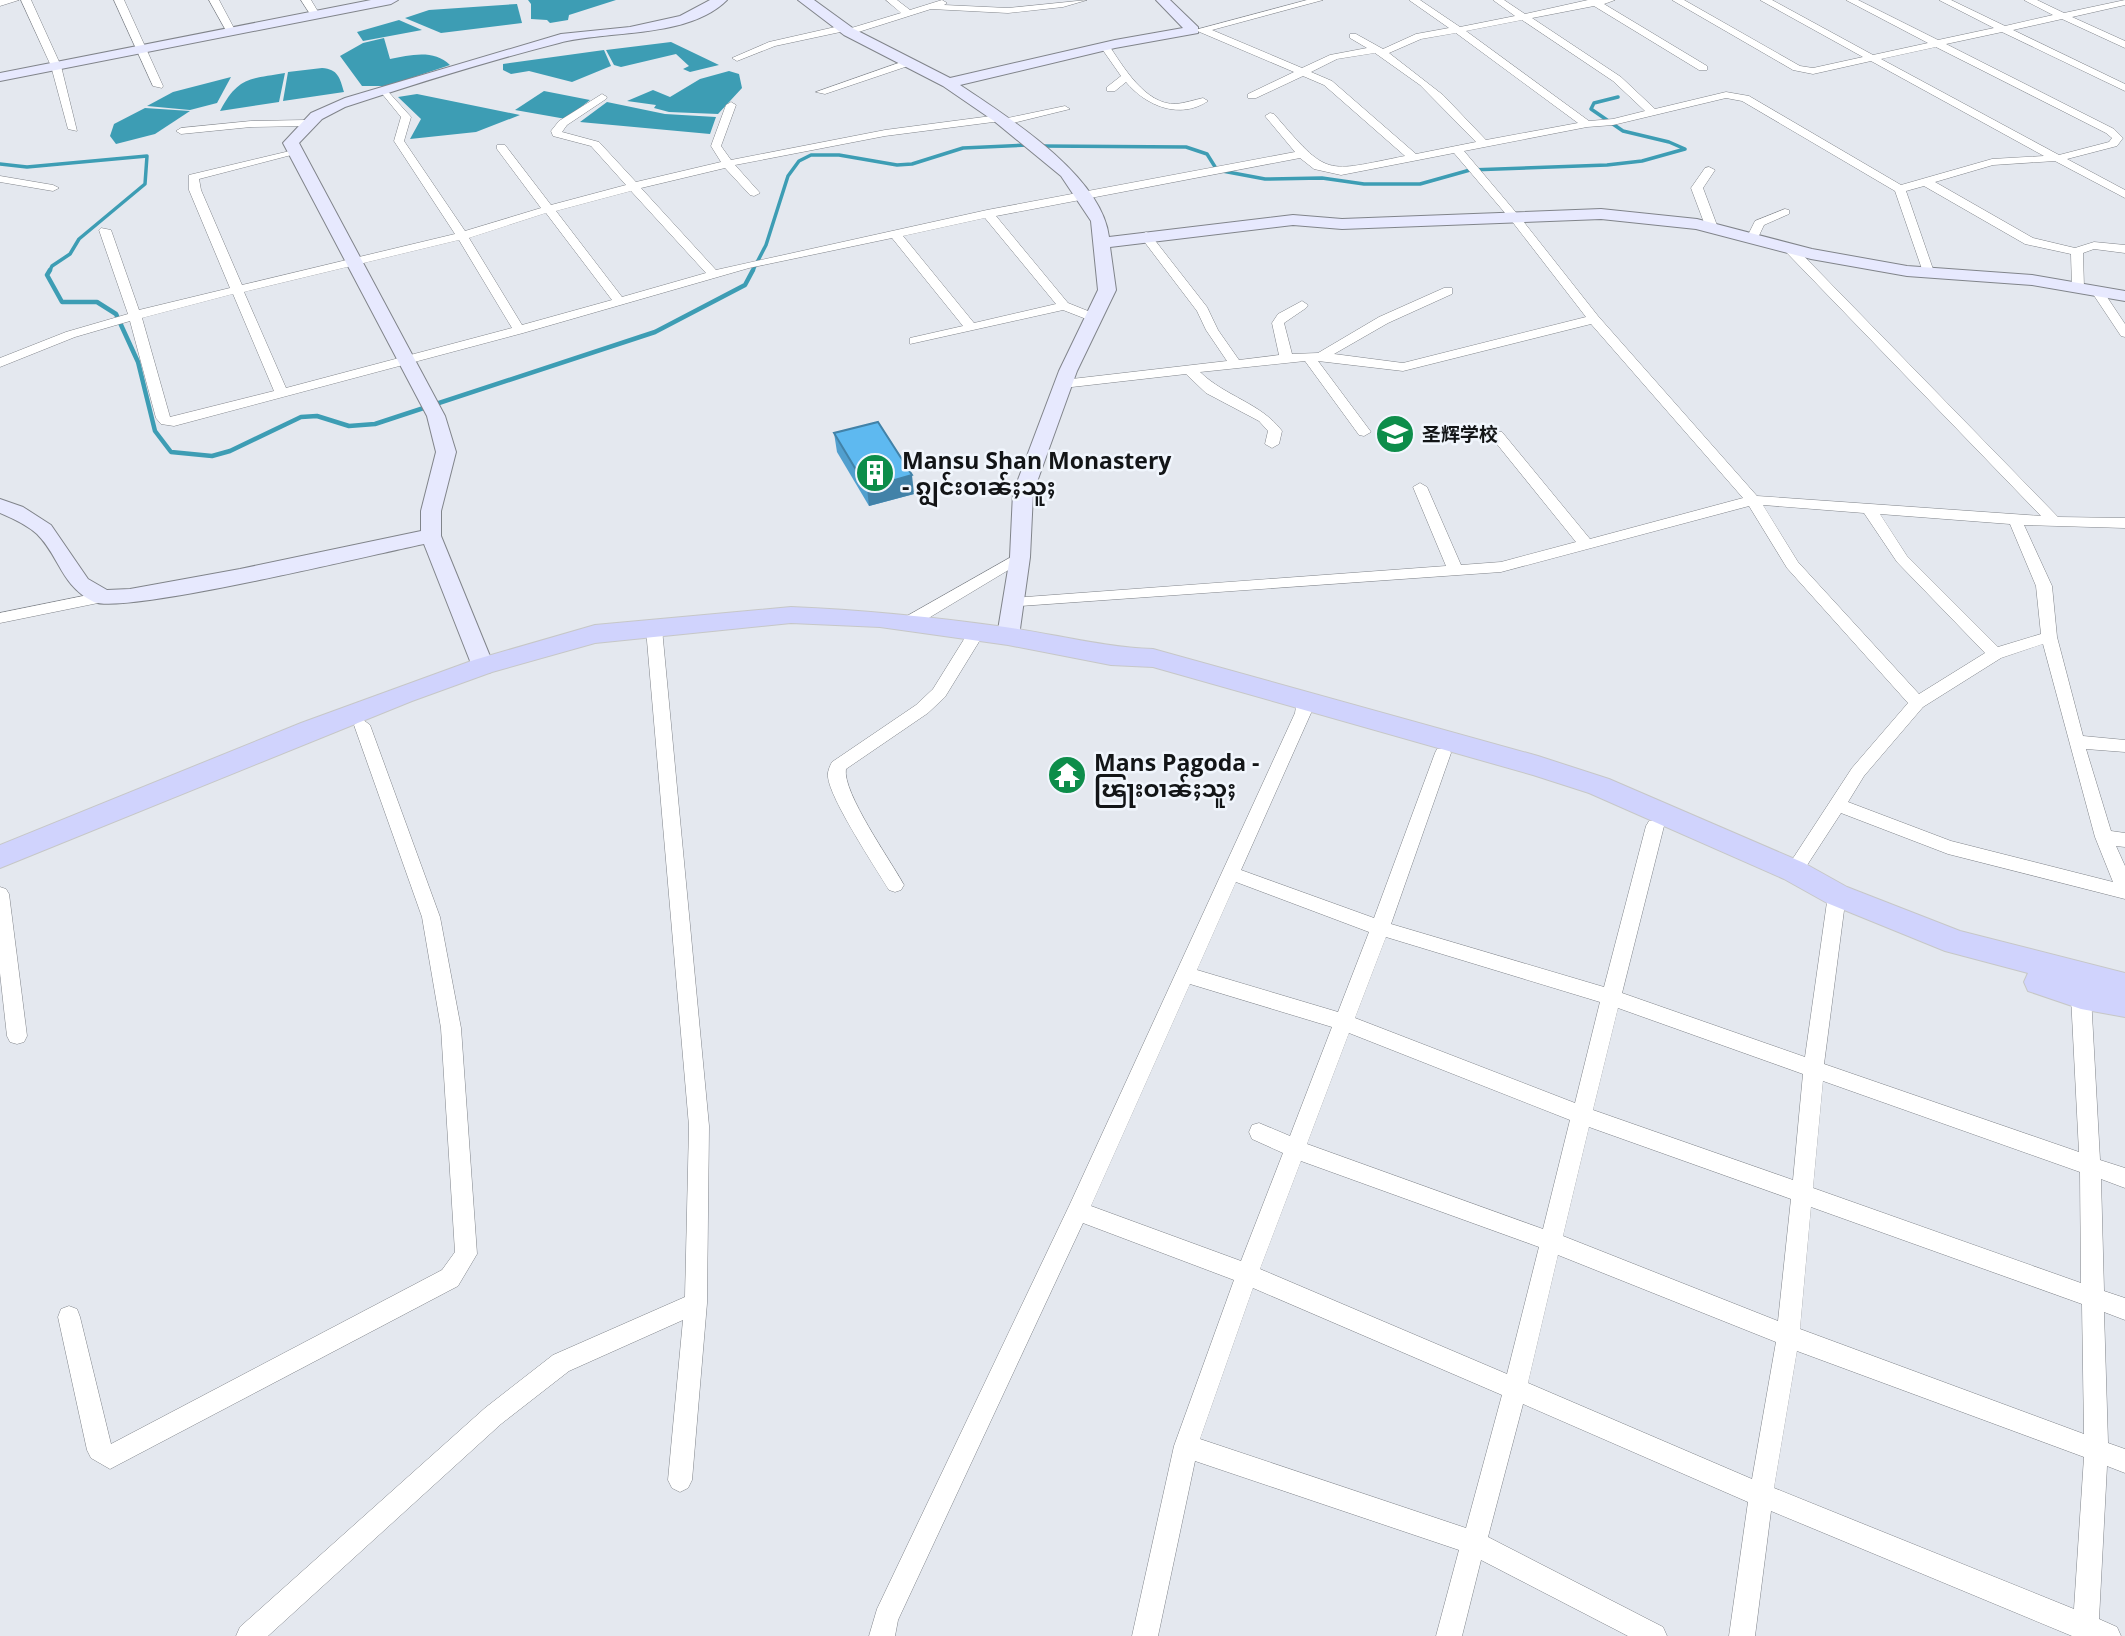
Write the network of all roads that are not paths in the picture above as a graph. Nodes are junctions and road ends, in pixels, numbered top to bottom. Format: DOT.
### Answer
graph roads {
  1 [pos="14,0"];
  2 [pos="26,0"];
  3 [pos="119,0"];
  4 [pos="214,0"];
  5 [pos="306,0"];
  6 [pos="390,0"];
  7 [pos="720,0"];
  8 [pos="805,0"];
  9 [pos="891,0"];
  10 [pos="948,0"];
  11 [pos="1082,0"];
  12 [pos="1163,0"];
  13 [pos="1318,0"];
  14 [pos="1414,0"];
  15 [pos="1498,0"];
  16 [pos="1610,0"];
  17 [pos="1677,0"];
  18 [pos="1766,0"];
  19 [pos="1851,0"];
  20 [pos="1944,0"];
  21 [pos="2029,0"];
  22 [pos="0,2"];
  23 [pos="1593,2"];
  24 [pos="2119,3"];
  25 [pos="933,7"];
  26 [pos="909,14"];
  27 [pos="316,15"];
  28 [pos="1523,16"];
  29 [pos="2063,16"];
  30 [pos="2004,29"];
  31 [pos="847,30"];
  32 [pos="1197,30"];
  33 [pos="1458,30"];
  34 [pos="231,32"];
  35 [pos="1353,36"];
  36 [pos="1938,44"];
  37 [pos="2125,45"];
  38 [pos="1105,46"];
  39 [pos="142,50"];
  40 [pos="1380,50"];
  41 [pos="737,58"];
  42 [pos="1875,59"];
  43 [pos="910,62"];
  44 [pos="56,66"];
  45 [pos="1703,68"];
  46 [pos="1301,71"];
  47 [pos="0,77"];
  48 [pos="1125,78"];
  49 [pos="948,83"];
  50 [pos="158,86"];
  51 [pos="1111,89"];
  52 [pos="2125,89"];
  53 [pos="384,90"];
  54 [pos="821,92"];
  55 [pos="1252,96"];
  56 [pos="601,97"];
  57 [pos="1203,102"];
  58 [pos="731,106"];
  59 [pos="1065,109"];
  60 [pos="1653,113"];
  61 [pos="1270,116"];
  62 [pos="1002,120"];
  63 [pos="305,123"];
  64 [pos="1587,124"];
  65 [pos="73,130"];
  66 [pos="181,131"];
  67 [pos="1483,144"];
  68 [pos="501,146"];
  69 [pos="1455,148"];
  70 [pos="294,153"];
  71 [pos="1302,154"];
  72 [pos="1413,157"];
  73 [pos="2058,158"];
  74 [pos="727,164"];
  75 [pos="1709,170"];
  76 [pos="0,179"];
  77 [pos="1926,182"];
  78 [pos="53,188"];
  79 [pos="635,188"];
  80 [pos="1900,189"];
  81 [pos="754,193"];
  82 [pos="1083,194"];
  83 [pos="2125,195"];
  84 [pos="549,209"];
  85 [pos="1785,212"];
  86 [pos="987,213"];
  87 [pos="1515,218"];
  88 [pos="1712,228"];
  89 [pos="105,230"];
  90 [pos="895,234"];
  91 [pos="462,236"];
  92 [pos="1146,236"];
  93 [pos="1752,239"];
  94 [pos="1102,243"];
  95 [pos="2125,249"];
  96 [pos="1791,250"];
  97 [pos="2077,252"];
  98 [pos="355,262"];
  99 [pos="1927,272"];
  100 [pos="713,274"];
  101 [pos="2078,288"];
  102 [pos="238,289"];
  103 [pos="1448,291"];
  104 [pos="2097,291"];
  105 [pos="2125,296"];
  106 [pos="619,301"];
  107 [pos="1302,305"];
  108 [pos="1064,306"];
  109 [pos="130,318"];
  110 [pos="1094,318"];
  111 [pos="1594,319"];
  112 [pos="971,328"];
  113 [pos="519,330"];
  114 [pos="2125,333"];
  115 [pos="915,341"];
  116 [pos="1316,357"];
  117 [pos="1286,358"];
  118 [pos="408,360"];
  119 [pos="0,363"];
  120 [pos="1236,364"];
  121 [pos="1191,371"];
  122 [pos="1063,384"];
  123 [pos="282,394"];
  124 [pos="1364,432"];
  125 [pos="1497,436"];
  126 [pos="1272,444"];
  127 [pos="1420,487"];
  128 [pos="1753,499"];
  129 [pos="0,505"];
  130 [pos="1869,509"];
  131 [pos="2015,520"];
  132 [pos="2055,522"];
  133 [pos="2125,523"];
  134 [pos="431,536"];
  135 [pos="1586,544"];
  136 [pos="1020,557"];
  137 [pos="1456,570"];
  138 [pos="103,597"];
  139 [pos="1012,603"];
  140 [pos="0,618"];
  141 [pos="906,624"];
  142 [pos="649,630"];
  143 [pos="976,632"];
  144 [pos="1008,636"];
  145 [pos="2049,637"];
  146 [pos="1995,654"];
  147 [pos="483,666"];
  148 [pos="1917,703"];
  149 [pos="1304,706"];
  150 [pos="362,725"];
  151 [pos="2076,742"];
  152 [pos="2125,746"];
  153 [pos="1443,753"];
  154 [pos="1838,805"];
  155 [pos="1655,826"];
  156 [pos="2104,836"];
  157 [pos="2125,840"];
  158 [pos="0,857"];
  159 [pos="1794,871"];
  160 [pos="0,872"];
  161 [pos="1230,873"];
  162 [pos="895,885"];
  163 [pos="2125,890"];
  164 [pos="0,894"];
  165 [pos="1837,903"];
  166 [pos="1380,928"];
  167 [pos="1185,974"];
  168 [pos="2125,986"];
  169 [pos="2081,996"];
  170 [pos="1610,997"];
  171 [pos="2125,1004"];
  172 [pos="1342,1022"];
  173 [pos="17,1036"];
  174 [pos="1814,1067"];
  175 [pos="1582,1115"];
  176 [pos="1259,1132"];
  177 [pos="1295,1149"];
  178 [pos="2090,1167"];
  179 [pos="2125,1178"];
  180 [pos="1799,1194"];
  181 [pos="1078,1211"];
  182 [pos="1549,1241"];
  183 [pos="1247,1274"];
  184 [pos="2094,1298"];
  185 [pos="696,1303"];
  186 [pos="2125,1309"];
  187 [pos="69,1317"];
  188 [pos="1788,1336"];
  189 [pos="1516,1388"];
  190 [pos="1186,1446"];
  191 [pos="2096,1450"];
  192 [pos="2125,1461"];
  193 [pos="680,1480"];
  194 [pos="1761,1495"];
  195 [pos="1472,1542"];
  196 [pos="2085,1631"];
  197 [pos="248,1636"];
  198 [pos="882,1636"];
  199 [pos="1145,1636"];
  200 [pos="1449,1636"];
  201 [pos="1654,1636"];
  202 [pos="1742,1636"];
  203 [pos="2108,1636"];
  1 -- 22 [label="street"];
  2 -- 44 [label="street"];
  3 -- 39 [label="street"];
  4 -- 34 [label="street"];
  5 -- 27 [label="street"];
  6 -- 27 [label="street"];
  7 -- 53 [label="street"];
  8 -- 31 [label="street"];
  9 -- 26 [label="street"];
  10 -- 25 [label="street"];
  11 -- 25 [label="street"];
  12 -- 32 [label="street"];
  13 -- 32 [label="street"];
  14 -- 33 [label="street"];
  15 -- 28 [label="street"];
  16 -- 23 [label="street"];
  17 -- 42 [label="street"];
  18 -- 42 [label="street"];
  19 -- 36 [label="street"];
  20 -- 30 [label="street"];
  21 -- 29 [label="street"];
  23 -- 28 [label="street"];
  23 -- 45 [label="street"];
  24 -- 29 [label="street"];
  25 -- 26 [label="street"];
  26 -- 31 [label="street"];
  27 -- 34 [label="street"];
  28 -- 33 [label="street"];
  28 -- 60 [label="street"];
  29 -- 30 [label="street"];
  29 -- 37 [label="street"];
  30 -- 36 [label="street"];
  30 -- 52 [label="street"];
  31 -- 41 [label="street"];
  31 -- 43 [label="street"];
  32 -- 38 [label="street"];
  32 -- 46 [label="street"];
  33 -- 40 [label="street"];
  33 -- 64 [label="street"];
  34 -- 39 [label="street"];
  35 -- 40 [label="street"];
  36 -- 42 [label="street"];
  36 -- 73 [label="street"];
  38 -- 48 [label="street"];
  38 -- 49 [label="street"];
  39 -- 44 [label="street"];
  39 -- 50 [label="street"];
  40 -- 46 [label="street"];
  40 -- 67 [label="street"];
  42 -- 73 [label="street"];
  43 -- 49 [label="street"];
  43 -- 54 [label="street"];
  44 -- 47 [label="street"];
  44 -- 65 [label="street"];
  46 -- 55 [label="street"];
  46 -- 72 [label="street"];
  48 -- 51 [label="street"];
  48 -- 57 [label="street"];
  49 -- 62 [label="street"];
  53 -- 63 [label="street"];
  53 -- 91 [label="street"];
  56 -- 79 [label="street"];
  58 -- 74 [label="street"];
  59 -- 62 [label="street"];
  60 -- 64 [label="street"];
  60 -- 80 [label="street"];
  61 -- 71 [label="street"];
  62 -- 74 [label="street"];
  62 -- 82 [label="street"];
  63 -- 66 [label="street"];
  63 -- 70 [label="street"];
  64 -- 67 [label="street"];
  67 -- 69 [label="street"];
  68 -- 84 [label="street"];
  69 -- 72 [label="street"];
  69 -- 87 [label="street"];
  70 -- 98 [label="street"];
  70 -- 102 [label="street"];
  71 -- 72 [label="street"];
  71 -- 82 [label="street"];
  73 -- 77 [label="street"];
  73 -- 83 [label="street"];
  74 -- 79 [label="street"];
  74 -- 81 [label="street"];
  75 -- 88 [label="street"];
  76 -- 78 [label="street"];
  77 -- 80 [label="street"];
  77 -- 97 [label="street"];
  79 -- 84 [label="street"];
  79 -- 100 [label="street"];
  80 -- 99 [label="street"];
  82 -- 86 [label="street"];
  82 -- 94 [label="street"];
  84 -- 91 [label="street"];
  84 -- 106 [label="street"];
  85 -- 93 [label="street"];
  86 -- 90 [label="street"];
  86 -- 108 [label="street"];
  87 -- 88 [label="street"];
  87 -- 92 [label="street"];
  87 -- 111 [label="street"];
  88 -- 93 [label="street"];
  89 -- 109 [label="street"];
  90 -- 100 [label="street"];
  90 -- 112 [label="street"];
  91 -- 98 [label="street"];
  91 -- 113 [label="street"];
  92 -- 94 [label="street"];
  92 -- 120 [label="street"];
  93 -- 96 [label="street"];
  94 -- 110 [label="street"];
  95 -- 97 [label="street"];
  96 -- 99 [label="street"];
  96 -- 132 [label="street"];
  97 -- 101 [label="street"];
  98 -- 102 [label="street"];
  98 -- 118 [label="street"];
  99 -- 101 [label="street"];
  100 -- 106 [label="street"];
  101 -- 104 [label="street"];
  102 -- 109 [label="street"];
  102 -- 123 [label="street"];
  103 -- 116 [label="street"];
  104 -- 105 [label="street"];
  104 -- 114 [label="street"];
  106 -- 113 [label="street"];
  107 -- 117 [label="street"];
  108 -- 110 [label="street"];
  108 -- 112 [label="street"];
  109 -- 119 [label="street"];
  109 -- 123 [label="street"];
  110 -- 122 [label="street"];
  111 -- 116 [label="street"];
  111 -- 128 [label="street"];
  112 -- 115 [label="street"];
  113 -- 118 [label="street"];
  116 -- 117 [label="street"];
  116 -- 124 [label="street"];
  117 -- 120 [label="street"];
  118 -- 123 [label="street"];
  118 -- 134 [label="street"];
  120 -- 121 [label="street"];
  121 -- 122 [label="street"];
  121 -- 126 [label="street"];
  122 -- 136 [label="street"];
  125 -- 135 [label="street"];
  127 -- 137 [label="street"];
  128 -- 130 [label="street"];
  128 -- 135 [label="street"];
  128 -- 148 [label="street"];
  129 -- 138 [label="street"];
  130 -- 131 [label="street"];
  130 -- 146 [label="street"];
  131 -- 132 [label="street"];
  131 -- 145 [label="street"];
  132 -- 133 [label="street"];
  134 -- 138 [label="street"];
  134 -- 147 [label="street"];
  135 -- 137 [label="street"];
  136 -- 139 [label="street"];
  136 -- 141 [label="street"];
  137 -- 139 [label="street"];
  138 -- 140 [label="street"];
  139 -- 144 [label="street"];
  141 -- 142 [label="main road"];
  141 -- 143 [label="main road"];
  142 -- 147 [label="main road"];
  142 -- 150 [label="main road"];
  142 -- 185 [label="street"];
  143 -- 144 [label="main road"];
  143 -- 162 [label="street"];
  144 -- 149 [label="main road"];
  145 -- 146 [label="street"];
  145 -- 151 [label="street"];
  146 -- 148 [label="street"];
  147 -- 158 [label="main road"];
  148 -- 154 [label="street"];
  149 -- 153 [label="main road"];
  149 -- 159 [label="main road"];
  149 -- 161 [label="street"];
  150 -- 160 [label="main road"];
  150 -- 187 [label="street"];
  151 -- 152 [label="street"];
  151 -- 156 [label="street"];
  153 -- 155 [label="main road"];
  153 -- 166 [label="street"];
  154 -- 159 [label="street"];
  154 -- 163 [label="street"];
  155 -- 165 [label="main road"];
  155 -- 170 [label="street"];
  156 -- 157 [label="street"];
  156 -- 163 [label="street"];
  159 -- 165 [label="main road"];
  161 -- 166 [label="street"];
  161 -- 167 [label="street"];
  164 -- 173 [label="street"];
  165 -- 168 [label="main road"];
  165 -- 169 [label="main road"];
  165 -- 174 [label="street"];
  166 -- 170 [label="street"];
  166 -- 172 [label="street"];
  167 -- 172 [label="street"];
  167 -- 181 [label="street"];
  169 -- 171 [label="main road"];
  169 -- 178 [label="street"];
  170 -- 174 [label="street"];
  170 -- 175 [label="street"];
  172 -- 175 [label="street"];
  172 -- 177 [label="street"];
  174 -- 178 [label="street"];
  174 -- 180 [label="street"];
  175 -- 180 [label="street"];
  175 -- 182 [label="street"];
  176 -- 177 [label="street"];
  177 -- 182 [label="street"];
  177 -- 183 [label="street"];
  178 -- 179 [label="street"];
  178 -- 184 [label="street"];
  180 -- 184 [label="street"];
  180 -- 188 [label="street"];
  181 -- 183 [label="street"];
  181 -- 198 [label="street"];
  182 -- 188 [label="street"];
  182 -- 189 [label="street"];
  183 -- 189 [label="street"];
  183 -- 190 [label="street"];
  184 -- 186 [label="street"];
  184 -- 191 [label="street"];
  185 -- 193 [label="street"];
  185 -- 197 [label="street"];
  188 -- 191 [label="street"];
  188 -- 194 [label="street"];
  189 -- 194 [label="street"];
  189 -- 195 [label="street"];
  190 -- 195 [label="street"];
  190 -- 199 [label="street"];
  191 -- 192 [label="street"];
  191 -- 196 [label="street"];
  194 -- 196 [label="street"];
  194 -- 202 [label="street"];
  195 -- 200 [label="street"];
  195 -- 201 [label="street"];
  196 -- 203 [label="street"];
}
